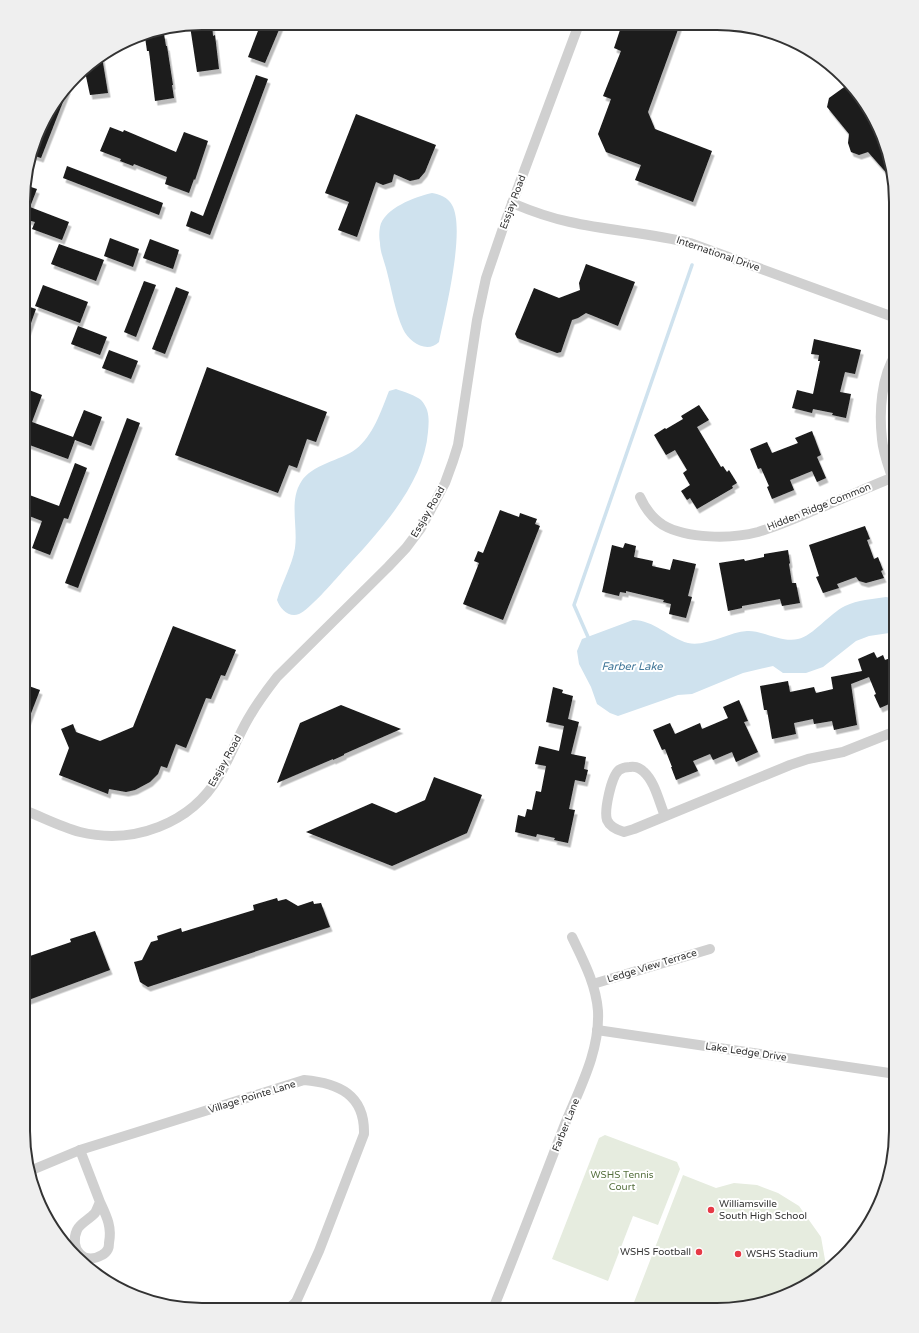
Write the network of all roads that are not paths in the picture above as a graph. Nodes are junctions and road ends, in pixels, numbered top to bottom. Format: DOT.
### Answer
graph roads {
  1 [pos="577,30"];
  2 [pos="512,203"];
  3 [pos="889,315"];
  4 [pos="889,368"];
  5 [pos="889,466"];
  6 [pos="889,479"];
  7 [pos="640,497"];
  8 [pos="889,734"];
  9 [pos="30,812"];
  10 [pos="665,816"];
  11 [pos="572,937"];
  12 [pos="710,949"];
  13 [pos="593,984"];
  14 [pos="597,1030"];
  15 [pos="889,1073"];
  16 [pos="80,1150"];
  17 [pos="34,1169"];
  18 [pos="100,1202"];
  19 [pos="76,1248"];
  20 [pos="84,1256"];
  21 [pos="297,1303"];
  22 [pos="495,1303"];
  1 -- 2 [label="street, Essjay Road"];
  2 -- 3 [label="street, International Drive"];
  2 -- 9 [label="street, Essjay Road"];
  4 -- 5 [label="street, Hidden Ridge Common"];
  6 -- 7 [label="street, Hidden Ridge Common"];
  8 -- 10 [label="street"];
  10 -- 10 [label="street"];
  11 -- 13 [label="street, Farber Lane"];
  12 -- 13 [label="street, Ledge View Terrace"];
  13 -- 14 [label="street, Farber Lane"];
  14 -- 15 [label="street, Lake Ledge Drive"];
  14 -- 22 [label="street, Farber Lane"];
  16 -- 17 [label="street, Village Pointe Lane"];
  16 -- 18 [label="street"];
  16 -- 21 [label="street, Village Pointe Lane"];
  18 -- 19 [label="street"];
  18 -- 20 [label="street"];
}
